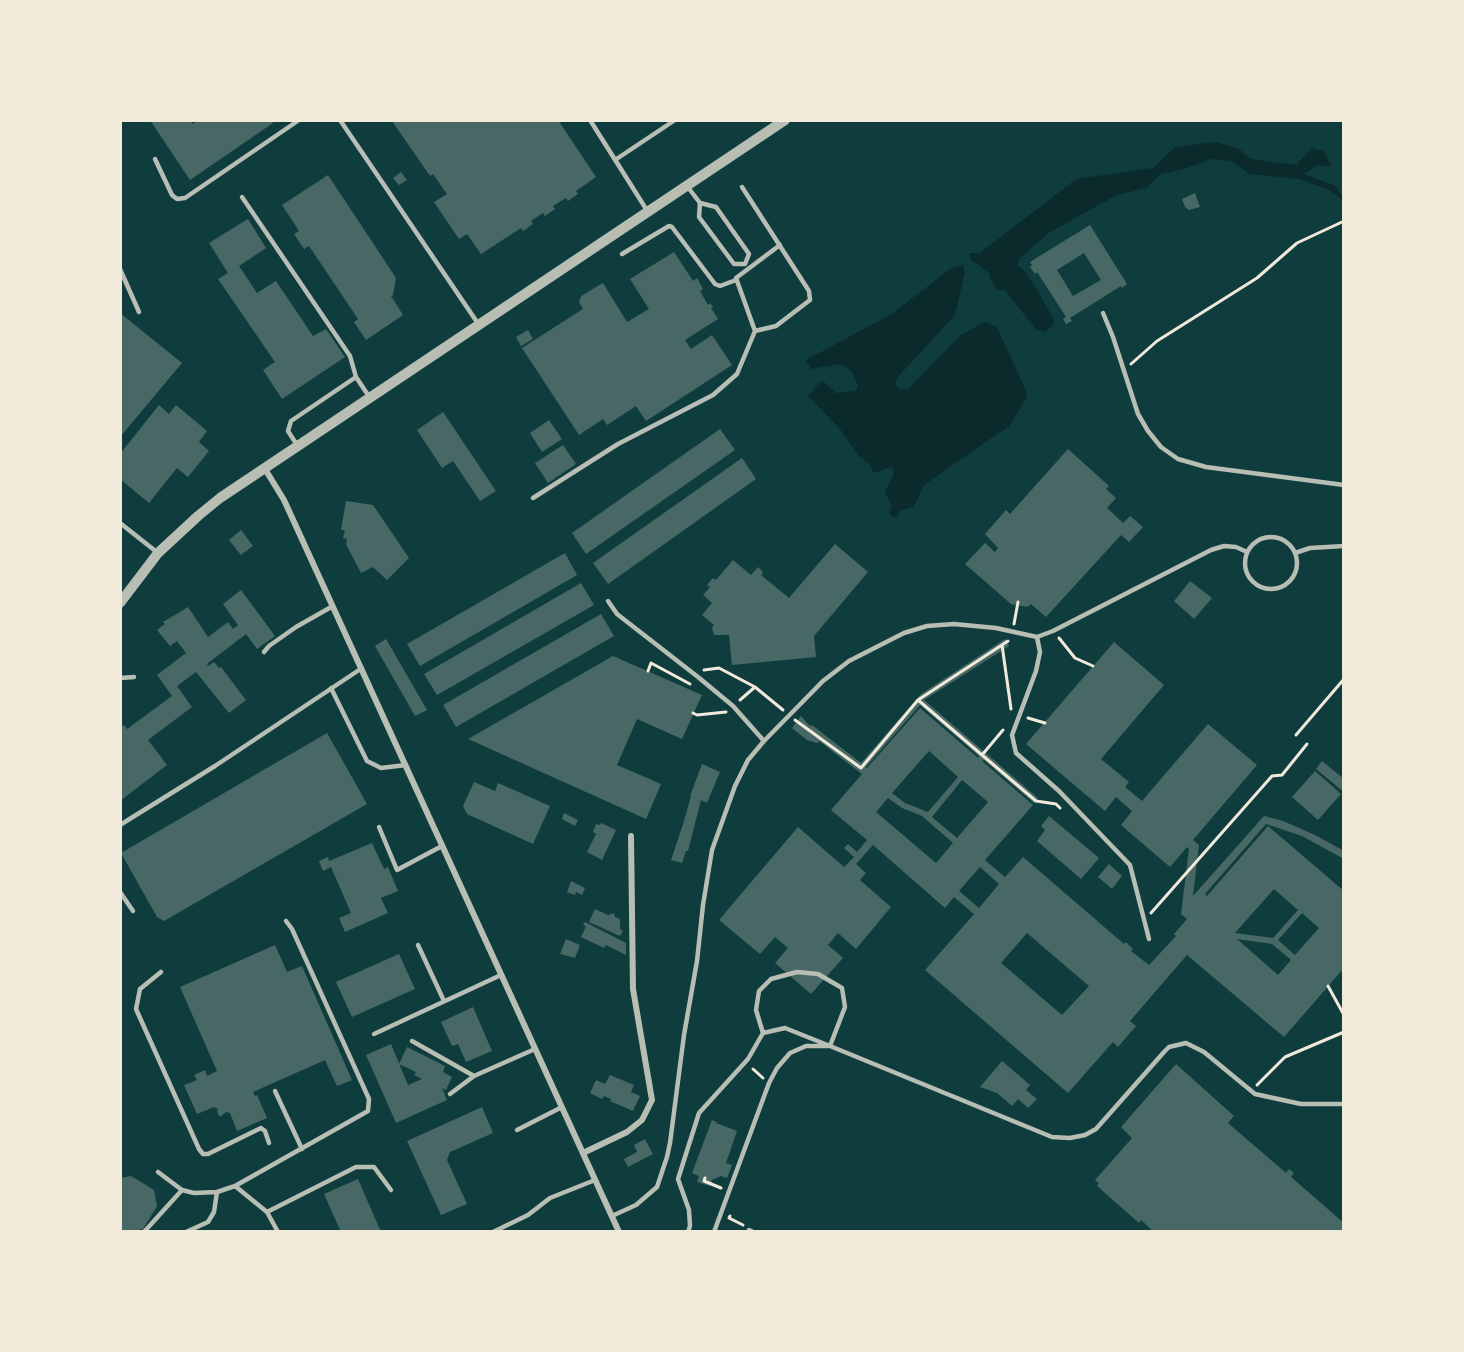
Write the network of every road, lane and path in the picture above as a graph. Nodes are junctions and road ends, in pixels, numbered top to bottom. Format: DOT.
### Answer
graph roads {
  1 [pos="299,120"];
  2 [pos="340,120"];
  3 [pos="590,120"];
  4 [pos="675,120"];
  5 [pos="785,120"];
  6 [pos="155,159"];
  7 [pos="615,160"];
  8 [pos="687,186"];
  9 [pos="742,187"];
  10 [pos="242,197"];
  11 [pos="700,203"];
  12 [pos="648,212"];
  13 [pos="1342,222"];
  14 [pos="780,245"];
  15 [pos="622,254"];
  16 [pos="746,266"];
  17 [pos="120,269"];
  18 [pos="736,280"];
  19 [pos="140,312"];
  20 [pos="1103,313"];
  21 [pos="479,325"];
  22 [pos="755,331"];
  23 [pos="1125,371"];
  24 [pos="356,377"];
  25 [pos="370,398"];
  26 [pos="297,446"];
  27 [pos="265,468"];
  28 [pos="1344,485"];
  29 [pos="533,498"];
  30 [pos="120,523"];
  31 [pos="1344,546"];
  32 [pos="1247,552"];
  33 [pos="158,553"];
  34 [pos="1295,553"];
  35 [pos="608,601"];
  36 [pos="1018,602"];
  37 [pos="120,603"];
  38 [pos="333,606"];
  39 [pos="1013,632"];
  40 [pos="1037,636"];
  41 [pos="1007,642"];
  42 [pos="1002,645"];
  43 [pos="264,652"];
  44 [pos="1075,658"];
  45 [pos="1093,666"];
  46 [pos="362,668"];
  47 [pos="648,671"];
  48 [pos="134,677"];
  49 [pos="698,677"];
  50 [pos="120,678"];
  51 [pos="1344,679"];
  52 [pos="332,688"];
  53 [pos="918,700"];
  54 [pos="1020,715"];
  55 [pos="790,716"];
  56 [pos="1045,723"];
  57 [pos="1005,728"];
  58 [pos="1296,735"];
  59 [pos="764,741"];
  60 [pos="1307,744"];
  61 [pos="982,757"];
  62 [pos="406,765"];
  63 [pos="1063,810"];
  64 [pos="120,825"];
  65 [pos="379,827"];
  66 [pos="631,836"];
  67 [pos="442,846"];
  68 [pos="120,892"];
  69 [pos="133,911"];
  70 [pos="286,921"];
  71 [pos="1144,921"];
  72 [pos="1149,939"];
  73 [pos="418,945"];
  74 [pos="161,972"];
  75 [pos="501,975"];
  76 [pos="1328,986"];
  77 [pos="444,1001"];
  78 [pos="1344,1016"];
  79 [pos="763,1032"];
  80 [pos="1344,1032"];
  81 [pos="374,1034"];
  82 [pos="412,1041"];
  83 [pos="830,1046"];
  84 [pos="535,1048"];
  85 [pos="748,1059"];
  86 [pos="474,1076"];
  87 [pos="769,1083"];
  88 [pos="275,1091"];
  89 [pos="450,1094"];
  90 [pos="1255,1094"];
  91 [pos="1344,1104"];
  92 [pos="562,1107"];
  93 [pos="517,1130"];
  94 [pos="269,1143"];
  95 [pos="302,1149"];
  96 [pos="583,1153"];
  97 [pos="158,1172"];
  98 [pos="705,1178"];
  99 [pos="595,1180"];
  100 [pos="235,1186"];
  101 [pos="721,1188"];
  102 [pos="182,1190"];
  103 [pos="391,1190"];
  104 [pos="217,1192"];
  105 [pos="267,1212"];
  106 [pos="612,1216"];
  107 [pos="144,1232"];
  108 [pos="186,1232"];
  109 [pos="278,1232"];
  110 [pos="493,1232"];
  111 [pos="619,1232"];
  112 [pos="688,1232"];
  113 [pos="714,1232"];
  114 [pos="748,1232"];
  115 [pos="753,1232"];
  1 -- 6 [label="lane"];
  2 -- 21 [label="lane"];
  3 -- 7 [label="lane"];
  4 -- 7 [label="lane"];
  5 -- 8 [label="street"];
  7 -- 12 [label="lane"];
  8 -- 11 [label="lane"];
  8 -- 12 [label="street"];
  9 -- 14 [label="lane"];
  10 -- 24 [label="lane"];
  11 -- 16 [label="lane"];
  11 -- 16 [label="lane"];
  12 -- 21 [label="street"];
  13 -- 23 [label="path"];
  14 -- 16 [label="lane"];
  14 -- 22 [label="lane"];
  15 -- 18 [label="lane"];
  16 -- 18 [label="lane"];
  17 -- 19 [label="lane"];
  18 -- 22 [label="lane"];
  20 -- 23 [label="lane"];
  21 -- 25 [label="street"];
  22 -- 29 [label="lane"];
  23 -- 28 [label="lane"];
  24 -- 25 [label="lane"];
  24 -- 26 [label="lane"];
  25 -- 26 [label="street"];
  26 -- 27 [label="street"];
  27 -- 33 [label="street"];
  27 -- 38 [label="street"];
  30 -- 33 [label="lane"];
  31 -- 34 [label="lane"];
  32 -- 34 [label="lane"];
  32 -- 34 [label="lane"];
  32 -- 40 [label="lane"];
  33 -- 37 [label="street"];
  35 -- 49 [label="lane"];
  36 -- 39 [label="path"];
  38 -- 43 [label="lane"];
  38 -- 46 [label="street"];
  39 -- 40 [label="lane"];
  39 -- 55 [label="lane"];
  40 -- 54 [label="lane"];
  41 -- 42 [label="path"];
  42 -- 53 [label="path"];
  42 -- 54 [label="path"];
  44 -- 45 [label="path"];
  46 -- 52 [label="lane"];
  46 -- 62 [label="street"];
  47 -- 49 [label="path"];
  48 -- 50 [label="lane"];
  49 -- 55 [label="path"];
  49 -- 59 [label="lane"];
  51 -- 58 [label="path"];
  52 -- 62 [label="lane"];
  52 -- 64 [label="lane"];
  53 -- 55 [label="path"];
  53 -- 61 [label="path"];
  54 -- 56 [label="path"];
  54 -- 71 [label="lane"];
  55 -- 59 [label="lane"];
  57 -- 61 [label="path"];
  59 -- 106 [label="lane"];
  60 -- 71 [label="path"];
  61 -- 63 [label="path"];
  62 -- 67 [label="street"];
  65 -- 67 [label="lane"];
  66 -- 96 [label="street"];
  67 -- 75 [label="street"];
  68 -- 69 [label="lane"];
  70 -- 95 [label="lane"];
  71 -- 72 [label="lane"];
  73 -- 77 [label="lane"];
  74 -- 94 [label="lane"];
  75 -- 77 [label="lane"];
  75 -- 84 [label="street"];
  76 -- 78 [label="path"];
  77 -- 81 [label="lane"];
  79 -- 83 [label="lane"];
  79 -- 83 [label="lane"];
  79 -- 85 [label="lane"];
  80 -- 90 [label="path"];
  82 -- 86 [label="lane"];
  83 -- 87 [label="lane"];
  83 -- 90 [label="lane"];
  84 -- 86 [label="lane"];
  84 -- 92 [label="street"];
  85 -- 87 [label="path"];
  85 -- 112 [label="lane"];
  86 -- 89 [label="lane"];
  87 -- 113 [label="lane"];
  88 -- 95 [label="lane"];
  90 -- 91 [label="lane"];
  92 -- 93 [label="lane"];
  92 -- 96 [label="street"];
  95 -- 100 [label="lane"];
  96 -- 99 [label="street"];
  97 -- 102 [label="lane"];
  98 -- 101 [label="path"];
  99 -- 106 [label="street"];
  99 -- 110 [label="lane"];
  100 -- 104 [label="lane"];
  100 -- 105 [label="lane"];
  102 -- 104 [label="lane"];
  102 -- 107 [label="lane"];
  103 -- 105 [label="lane"];
  104 -- 108 [label="lane"];
  105 -- 109 [label="lane"];
  106 -- 111 [label="street"];
  114 -- 115 [label="lane"];
}
